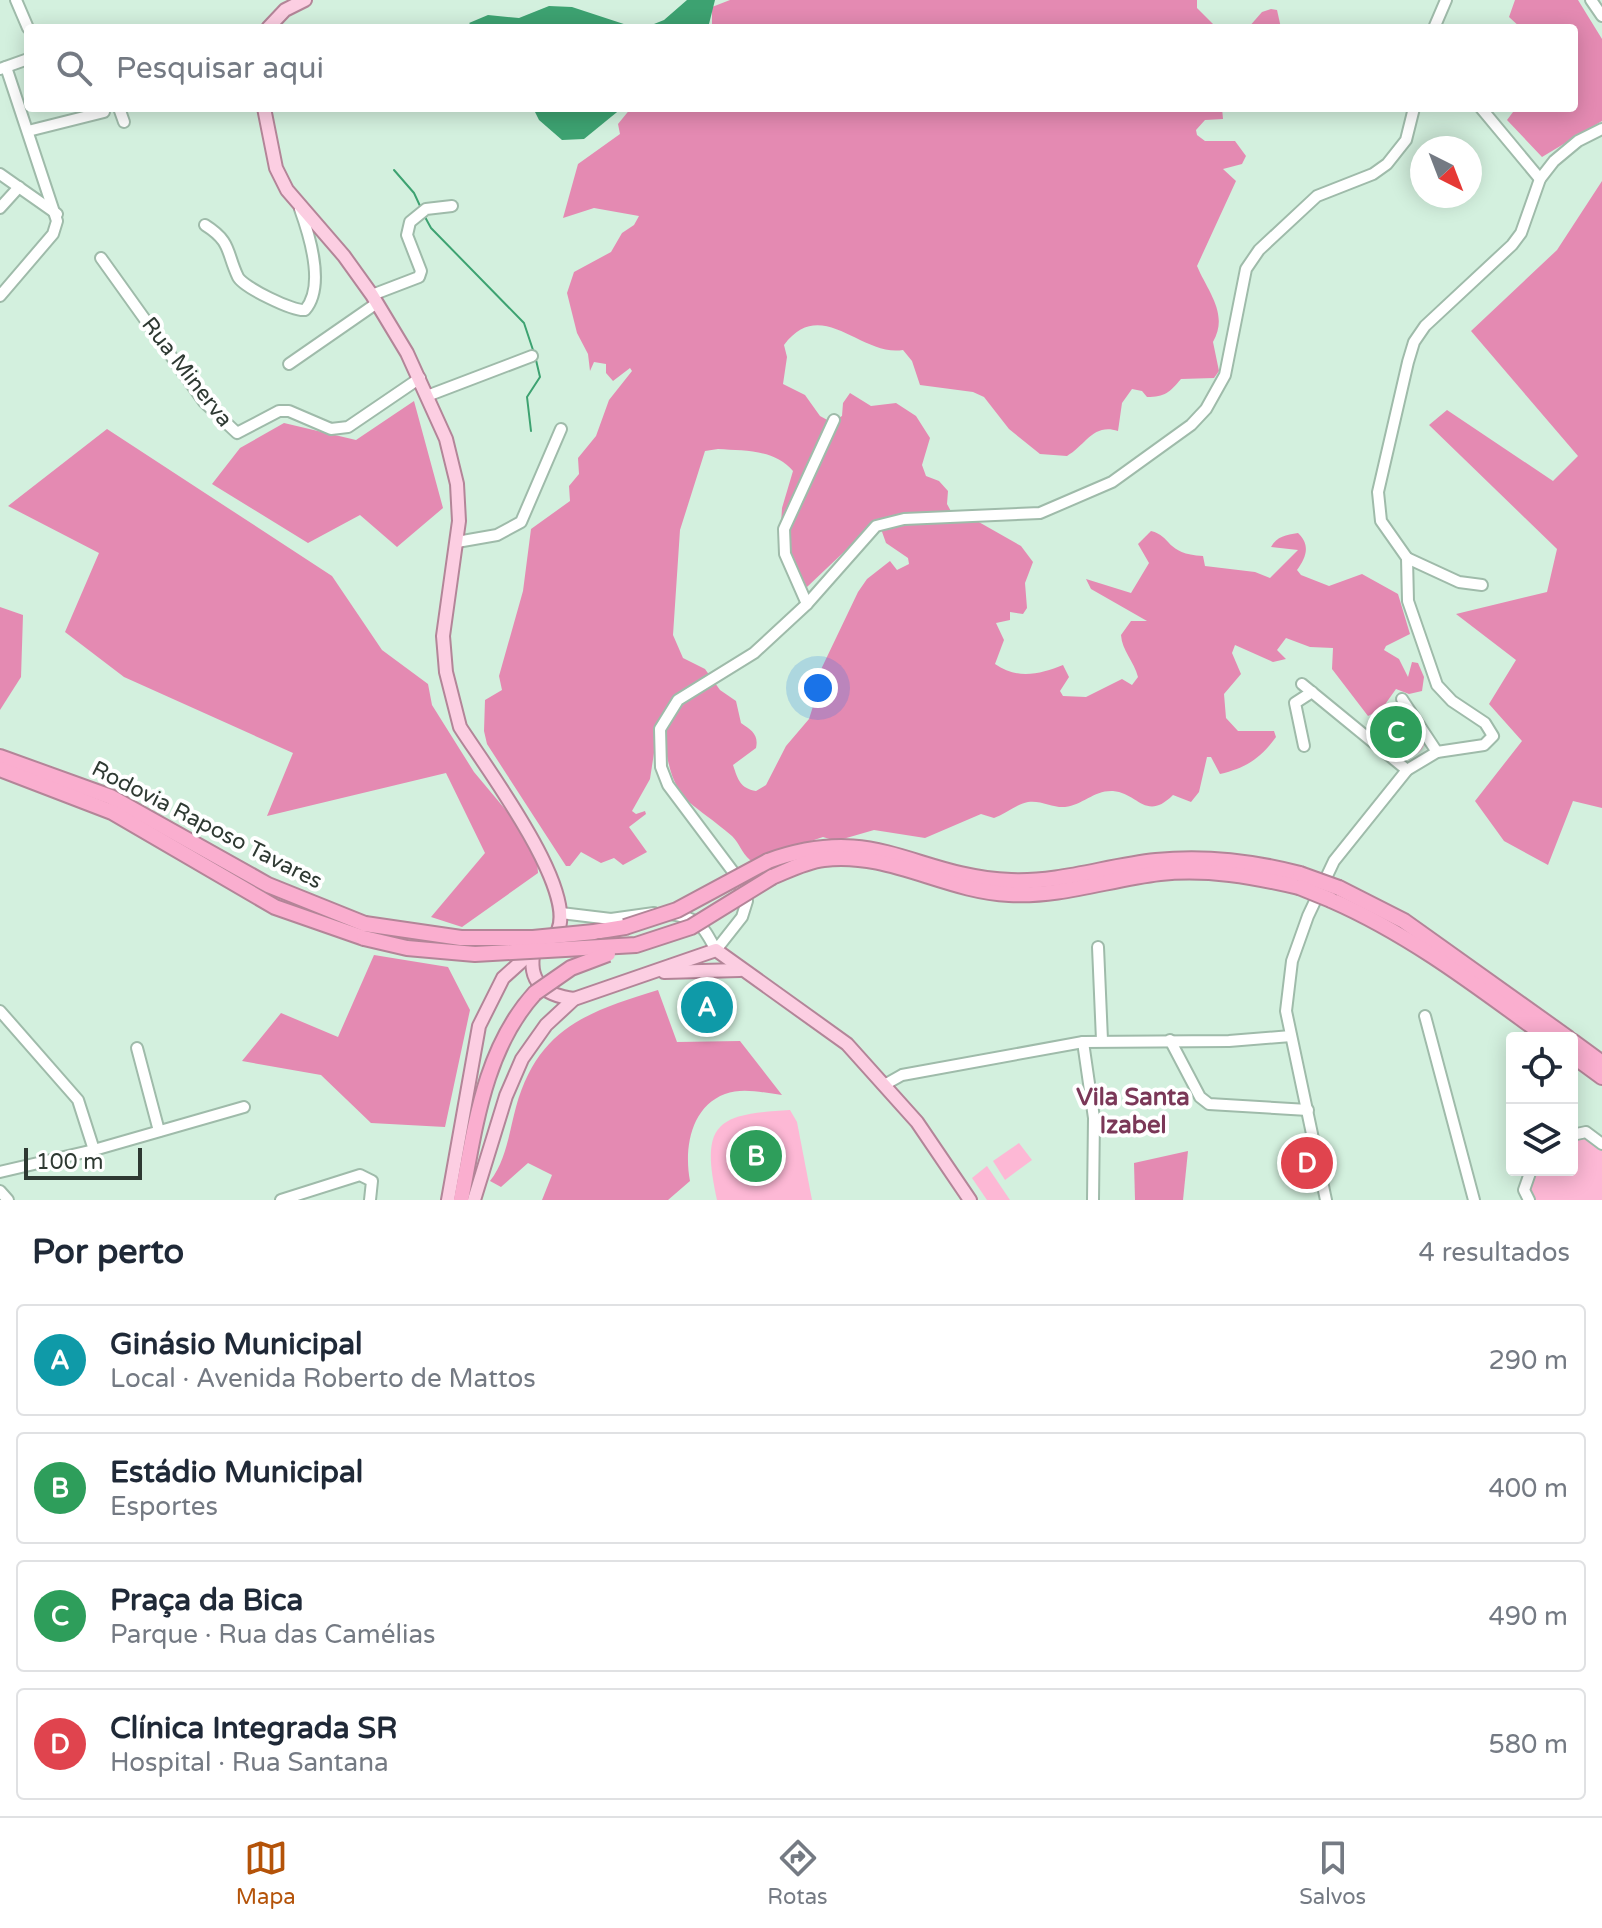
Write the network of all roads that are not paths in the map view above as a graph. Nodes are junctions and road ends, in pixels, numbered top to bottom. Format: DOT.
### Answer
graph roads {
  1 [pos="16,0"];
  2 [pos="305,0"];
  3 [pos="1446,0"];
  4 [pos="1591,0"];
  5 [pos="1602,16"];
  6 [pos="26,24"];
  7 [pos="272,24"];
  8 [pos="1436,24"];
  9 [pos="24,60"];
  10 [pos="3,68"];
  11 [pos="104,112"];
  12 [pos="120,112"];
  13 [pos="265,112"];
  14 [pos="1413,112"];
  15 [pos="1484,112"];
  16 [pos="124,122"];
  17 [pos="1602,129"];
  18 [pos="28,131"];
  19 [pos="0,174"];
  20 [pos="1540,179"];
  21 [pos="45,180"];
  22 [pos="19,187"];
  23 [pos="30,195"];
  24 [pos="452,206"];
  25 [pos="0,208"];
  26 [pos="300,209"];
  27 [pos="57,214"];
  28 [pos="205,225"];
  29 [pos="101,258"];
  30 [pos="0,296"];
  31 [pos="374,299"];
  32 [pos="532,356"];
  33 [pos="289,364"];
  34 [pos="420,378"];
  35 [pos="427,396"];
  36 [pos="834,420"];
  37 [pos="561,429"];
  38 [pos="457,542"];
  39 [pos="1407,558"];
  40 [pos="1482,585"];
  41 [pos="807,604"];
  42 [pos="1302,684"];
  43 [pos="1312,692"];
  44 [pos="1402,699"];
  45 [pos="1304,746"];
  46 [pos="1437,752"];
  47 [pos="0,757"];
  48 [pos="0,769"];
  49 [pos="1407,770"];
  50 [pos="1300,881"];
  51 [pos="1335,894"];
  52 [pos="561,913"];
  53 [pos="364,931"];
  54 [pos="636,945"];
  55 [pos="1098,947"];
  56 [pos="534,949"];
  57 [pos="716,950"];
  58 [pos="740,970"];
  59 [pos="659,972"];
  60 [pos="503,978"];
  61 [pos="539,989"];
  62 [pos="574,999"];
  63 [pos="0,1011"];
  64 [pos="1425,1016"];
  65 [pos="546,1025"];
  66 [pos="1540,1032"];
  67 [pos="1559,1032"];
  68 [pos="1291,1036"];
  69 [pos="1102,1040"];
  70 [pos="1170,1040"];
  71 [pos="1083,1042"];
  72 [pos="1578,1046"];
  73 [pos="137,1048"];
  74 [pos="1578,1059"];
  75 [pos="1602,1063"];
  76 [pos="1602,1077"];
  77 [pos="886,1084"];
  78 [pos="244,1107"];
  79 [pos="1308,1110"];
  80 [pos="1578,1128"];
  81 [pos="159,1131"];
  82 [pos="1588,1134"];
  83 [pos="1578,1135"];
  84 [pos="1602,1144"];
  85 [pos="94,1150"];
  86 [pos="0,1172"];
  87 [pos="1529,1176"];
  88 [pos="0,1191"];
  89 [pos="8,1200"];
  90 [pos="283,1200"];
  91 [pos="370,1200"];
  92 [pos="448,1200"];
  93 [pos="461,1200"];
  94 [pos="474,1200"];
  95 [pos="970,1200"];
  96 [pos="1093,1200"];
  97 [pos="1326,1200"];
  98 [pos="1474,1200"];
  99 [pos="1529,1200"];
  1 -- 6 [label="street"];
  2 -- 7 [label="main road"];
  3 -- 8 [label="street"];
  4 -- 5 [label="street"];
  9 -- 10 [label="street"];
  10 -- 18 [label="street"];
  11 -- 18 [label="street"];
  12 -- 16 [label="street"];
  13 -- 26 [label="main road"];
  14 -- 41 [label="street"];
  15 -- 20 [label="street"];
  17 -- 20 [label="street"];
  18 -- 21 [label="street"];
  19 -- 22 [label="street"];
  20 -- 39 [label="street"];
  21 -- 23 [label="street"];
  21 -- 27 [label="street"];
  22 -- 23 [label="street"];
  22 -- 25 [label="street"];
  23 -- 27 [label="street"];
  24 -- 31 [label="street"];
  26 -- 28 [label="street"];
  26 -- 31 [label="main road"];
  27 -- 30 [label="street"];
  29 -- 34 [label="street, Rua Minerva"];
  31 -- 33 [label="street"];
  31 -- 34 [label="main road"];
  32 -- 35 [label="street"];
  34 -- 35 [label="main road"];
  35 -- 38 [label="main road"];
  36 -- 41 [label="street"];
  37 -- 38 [label="street"];
  38 -- 52 [label="main road"];
  39 -- 40 [label="street"];
  39 -- 46 [label="street"];
  41 -- 57 [label="street"];
  42 -- 43 [label="street"];
  43 -- 45 [label="street"];
  43 -- 49 [label="street"];
  44 -- 46 [label="street"];
  46 -- 49 [label="street"];
  47 -- 53 [label="highway, Rodovia Raposo Tavares"];
  48 -- 53 [label="highway, Rodovia Raposo Tavares"];
  49 -- 68 [label="street"];
  50 -- 51 [label="highway, Rodovia Raposo Tavares, bridge"];
  50 -- 53 [label="highway, Rodovia Raposo Tavares, bridge"];
  50 -- 54 [label="highway, Rodovia Raposo Tavares, bridge"];
  51 -- 66 [label="highway, Rodovia Raposo Tavares"];
  51 -- 67 [label="highway, Rodovia Raposo Tavares"];
  52 -- 56 [label="main road"];
  52 -- 57 [label="street"];
  53 -- 54 [label="highway, Rodovia Raposo Tavares, bridge"];
  54 -- 61 [label="highway, bridge"];
  55 -- 69 [label="street"];
  56 -- 60 [label="main road"];
  56 -- 61 [label="main road"];
  57 -- 58 [label="main road"];
  57 -- 59 [label="main road"];
  58 -- 59 [label="main road"];
  58 -- 77 [label="main road"];
  59 -- 62 [label="main road"];
  60 -- 61 [label="main road"];
  60 -- 92 [label="main road"];
  61 -- 62 [label="main road"];
  61 -- 65 [label="main road"];
  61 -- 93 [label="highway"];
  62 -- 65 [label="main road"];
  63 -- 85 [label="street"];
  64 -- 98 [label="street"];
  65 -- 94 [label="main road"];
  68 -- 70 [label="street"];
  68 -- 79 [label="street"];
  69 -- 70 [label="street"];
  69 -- 71 [label="street"];
  70 -- 79 [label="street"];
  71 -- 77 [label="street"];
  71 -- 96 [label="street"];
  72 -- 75 [label="highway, Rodovia Raposo Tavares"];
  73 -- 81 [label="street"];
  74 -- 76 [label="highway"];
  77 -- 95 [label="main road"];
  78 -- 81 [label="street"];
  79 -- 97 [label="street"];
  80 -- 82 [label="street"];
  81 -- 85 [label="street"];
  82 -- 83 [label="street"];
  82 -- 84 [label="street"];
  85 -- 86 [label="street"];
  87 -- 99 [label="street"];
  88 -- 89 [label="street"];
  90 -- 91 [label="street"];
}
